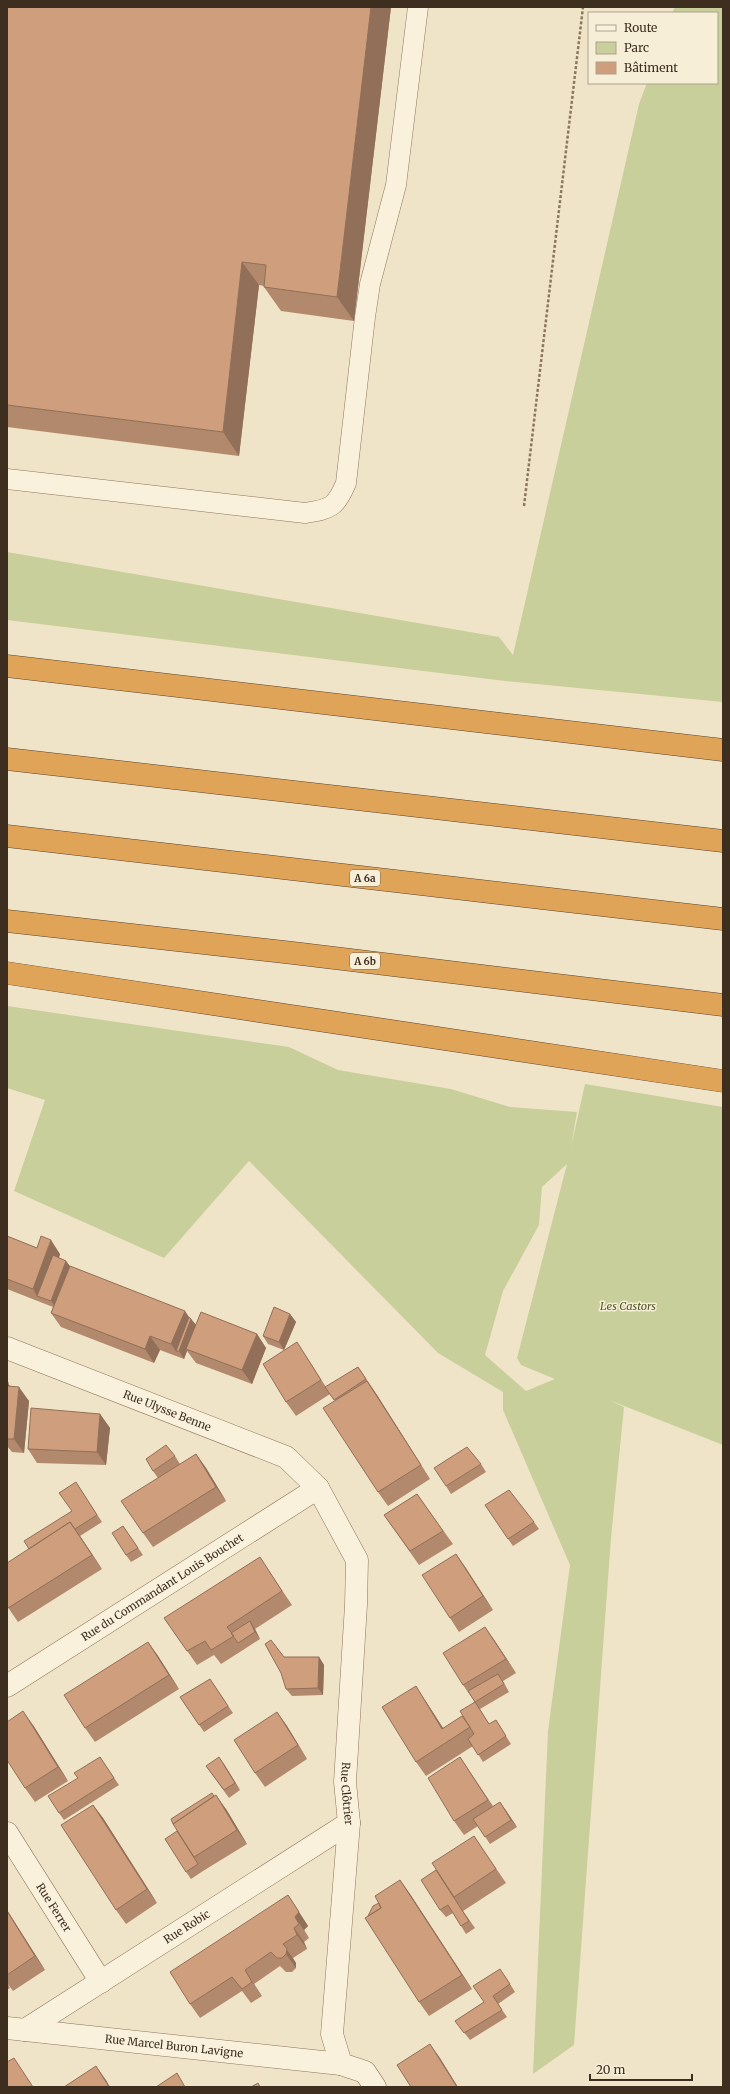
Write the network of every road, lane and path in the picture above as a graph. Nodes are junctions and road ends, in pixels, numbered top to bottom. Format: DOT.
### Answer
graph roads {
  1 [pos="418,7"];
  2 [pos="583,7"];
  3 [pos="7,478"];
  4 [pos="524,506"];
  5 [pos="7,666"];
  6 [pos="723,750"];
  7 [pos="7,759"];
  8 [pos="7,836"];
  9 [pos="723,842"];
  10 [pos="723,919"];
  11 [pos="7,921"];
  12 [pos="7,973"];
  13 [pos="723,1004"];
  14 [pos="723,1081"];
  15 [pos="7,1348"];
  16 [pos="318,1488"];
  17 [pos="7,1686"];
  18 [pos="349,1823"];
  19 [pos="7,1833"];
  20 [pos="101,1982"];
  21 [pos="16,2029"];
  22 [pos="341,2064"];
  23 [pos="375,2087"];
  1 -- 3 [label="lane"];
  2 -- 4 [label="path"];
  5 -- 6 [label="highway"];
  7 -- 9 [label="highway"];
  8 -- 10 [label="highway, A 6a"];
  11 -- 13 [label="highway, A 6b"];
  12 -- 14 [label="highway"];
  15 -- 16 [label="street, Rue Ulysse Benne"];
  16 -- 17 [label="street, Rue du Commandant Louis Bouchet"];
  16 -- 18 [label="street, Rue Clôtrier"];
  18 -- 20 [label="street, Rue Robic"];
  18 -- 22 [label="street, Rue Clôtrier"];
  19 -- 20 [label="street, Rue Ferrer"];
  20 -- 21 [label="street, Rue Robic"];
  21 -- 22 [label="street, Rue Marcel Buron Lavigne"];
  22 -- 23 [label="street"];
}
